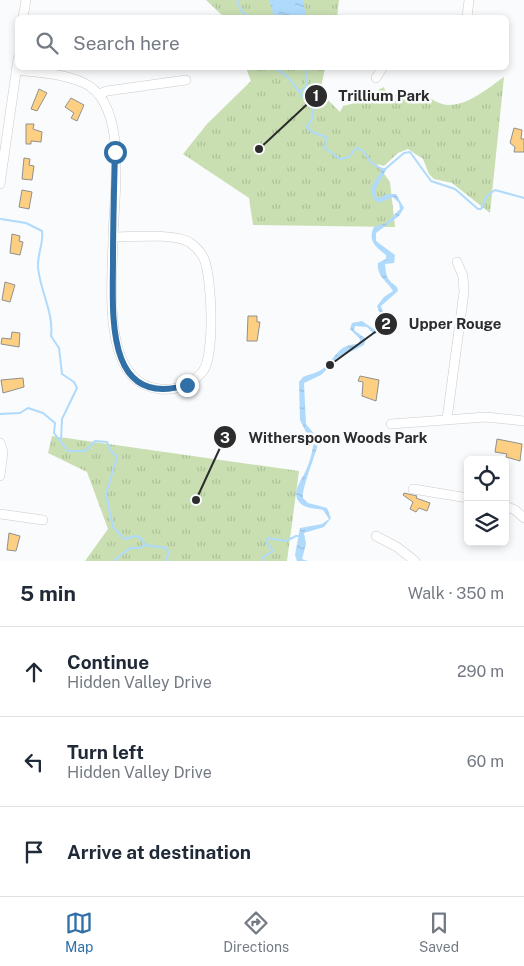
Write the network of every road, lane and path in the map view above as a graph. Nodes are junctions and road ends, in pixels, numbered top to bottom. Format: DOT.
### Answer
graph roads {
  1 [pos="26,0"];
  2 [pos="470,0"];
  3 [pos="24,15"];
  4 [pos="468,15"];
  5 [pos="16,70"];
  6 [pos="381,70"];
  7 [pos="376,78"];
  8 [pos="186,80"];
  9 [pos="100,94"];
  10 [pos="0,184"];
  11 [pos="113,237"];
  12 [pos="457,262"];
  13 [pos="447,419"];
  14 [pos="524,421"];
  15 [pos="391,424"];
  16 [pos="0,443"];
  17 [pos="0,476"];
  18 [pos="413,489"];
  19 [pos="464,497"];
  20 [pos="509,508"];
  21 [pos="0,514"];
  22 [pos="524,518"];
  23 [pos="42,520"];
  24 [pos="376,536"];
  25 [pos="415,561"];
  1 -- 3 [label="street"];
  2 -- 4 [label="street"];
  5 -- 9 [label="street"];
  5 -- 10 [label="street"];
  6 -- 7 [label="street"];
  8 -- 9 [label="street"];
  9 -- 11 [label="street"];
  11 -- 11 [label="street"];
  12 -- 13 [label="street"];
  13 -- 14 [label="street"];
  13 -- 15 [label="street"];
  16 -- 17 [label="street"];
  18 -- 19 [label="street"];
  20 -- 22 [label="street"];
  21 -- 23 [label="street"];
  24 -- 25 [label="street"];
}
